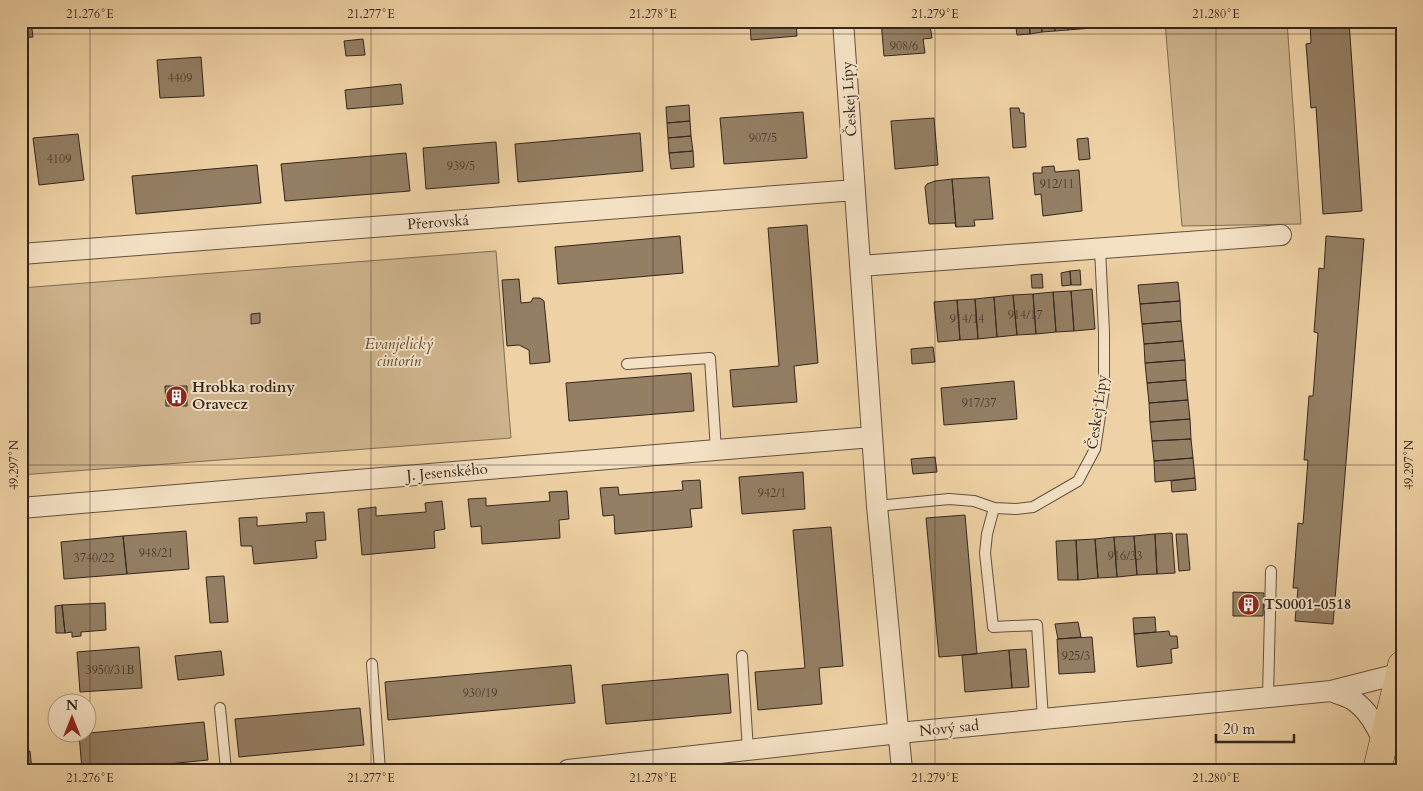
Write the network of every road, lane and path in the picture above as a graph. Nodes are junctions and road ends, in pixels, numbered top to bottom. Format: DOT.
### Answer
graph roads {
  1 [pos="843,21"];
  2 [pos="855,190"];
  3 [pos="1281,235"];
  4 [pos="1100,249"];
  5 [pos="21,254"];
  6 [pos="860,266"];
  7 [pos="627,364"];
  8 [pos="872,437"];
  9 [pos="716,450"];
  10 [pos="877,506"];
  11 [pos="21,508"];
  12 [pos="994,508"];
  13 [pos="1271,570"];
  14 [pos="742,656"];
  15 [pos="372,664"];
  16 [pos="1401,670"];
  17 [pos="1330,691"];
  18 [pos="1268,696"];
  19 [pos="220,708"];
  20 [pos="1043,719"];
  21 [pos="899,733"];
  22 [pos="1384,742"];
  23 [pos="748,750"];
  24 [pos="592,769"];
  25 [pos="226,770"];
  26 [pos="380,770"];
  27 [pos="568,770"];
  28 [pos="902,770"];
  29 [pos="1376,770"];
  1 -- 2 [label="street, Českej Lípy"];
  2 -- 5 [label="street, Přerovská"];
  2 -- 6 [label="street, Českej Lípy"];
  3 -- 4 [label="street"];
  4 -- 6 [label="street"];
  4 -- 12 [label="lane, Českej Lípy"];
  6 -- 8 [label="street, Českej Lípy"];
  7 -- 9 [label="lane"];
  8 -- 9 [label="street, J. Jesenského"];
  8 -- 10 [label="street, Českej Lípy"];
  9 -- 11 [label="street, J. Jesenského"];
  10 -- 12 [label="lane, Českej Lípy"];
  10 -- 21 [label="street, Českej Lípy"];
  12 -- 20 [label="lane"];
  13 -- 18 [label="lane"];
  14 -- 23 [label="lane"];
  15 -- 26 [label="lane"];
  16 -- 17 [label="street, Nový sad"];
  16 -- 22 [label="main road"];
  17 -- 18 [label="street, Nový sad"];
  17 -- 22 [label="street, Nový sad"];
  18 -- 20 [label="street, Nový sad"];
  19 -- 25 [label="lane"];
  20 -- 21 [label="street, Nový sad"];
  21 -- 23 [label="street, Nový sad"];
  21 -- 28 [label="street, Českej Lípy"];
  22 -- 29 [label="main road"];
  23 -- 24 [label="street, Nový sad"];
  24 -- 27 [label="street, Nový sad"];
}
